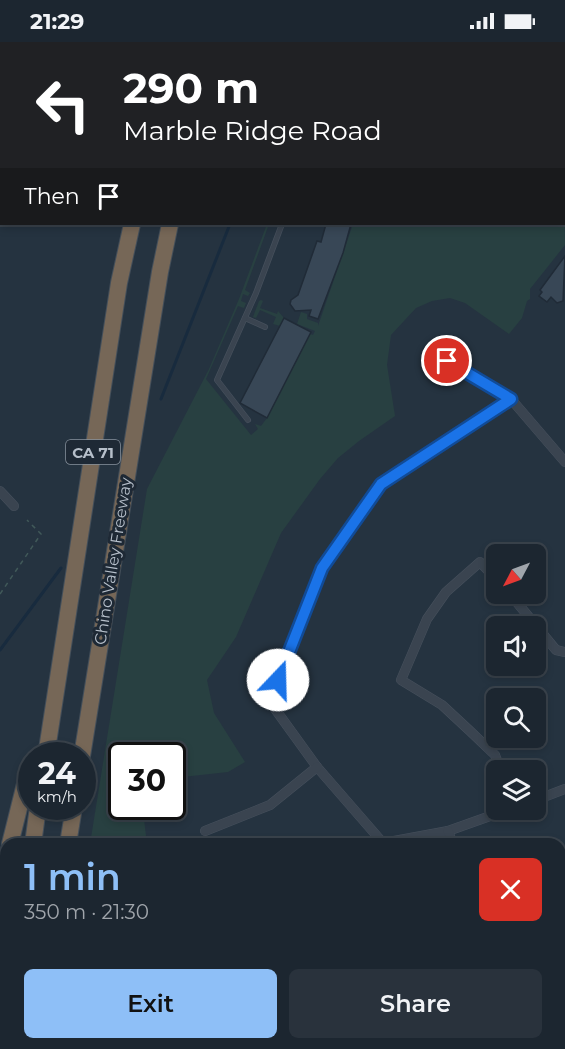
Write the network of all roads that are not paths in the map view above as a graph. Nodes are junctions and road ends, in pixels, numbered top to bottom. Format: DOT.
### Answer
graph roads {
  1 [pos="132,225"];
  2 [pos="170,225"];
  3 [pos="282,225"];
  4 [pos="245,318"];
  5 [pos="265,327"];
  6 [pos="447,361"];
  7 [pos="511,399"];
  8 [pos="248,420"];
  9 [pos="565,462"];
  10 [pos="0,491"];
  11 [pos="14,506"];
  12 [pos="486,568"];
  13 [pos="518,604"];
  14 [pos="565,652"];
  15 [pos="48,742"];
  16 [pos="84,742"];
  17 [pos="497,760"];
  18 [pos="317,767"];
  19 [pos="565,789"];
  20 [pos="546,796"];
  21 [pos="18,812"];
  22 [pos="486,817"];
  23 [pos="36,820"];
  24 [pos="72,820"];
  25 [pos="205,831"];
  26 [pos="448,831"];
  27 [pos="12,838"];
  28 [pos="34,838"];
  29 [pos="69,838"];
  30 [pos="378,838"];
  31 [pos="410,838"];
  32 [pos="451,838"];
  1 -- 15 [label="highway, CA 71"];
  2 -- 16 [label="highway, Chino Valley Freeway / CA 71"];
  3 -- 4 [label="lane"];
  4 -- 5 [label="lane"];
  4 -- 8 [label="lane"];
  6 -- 7 [label="street"];
  7 -- 9 [label="street"];
  7 -- 18 [label="street"];
  10 -- 11 [label="street"];
  12 -- 17 [label="street"];
  13 -- 14 [label="street"];
  18 -- 25 [label="street"];
  18 -- 30 [label="street"];
  19 -- 20 [label="street"];
  21 -- 27 [label="highway"];
  22 -- 26 [label="street"];
  23 -- 28 [label="highway"];
  24 -- 29 [label="highway"];
  26 -- 31 [label="street"];
  26 -- 32 [label="street"];
}
